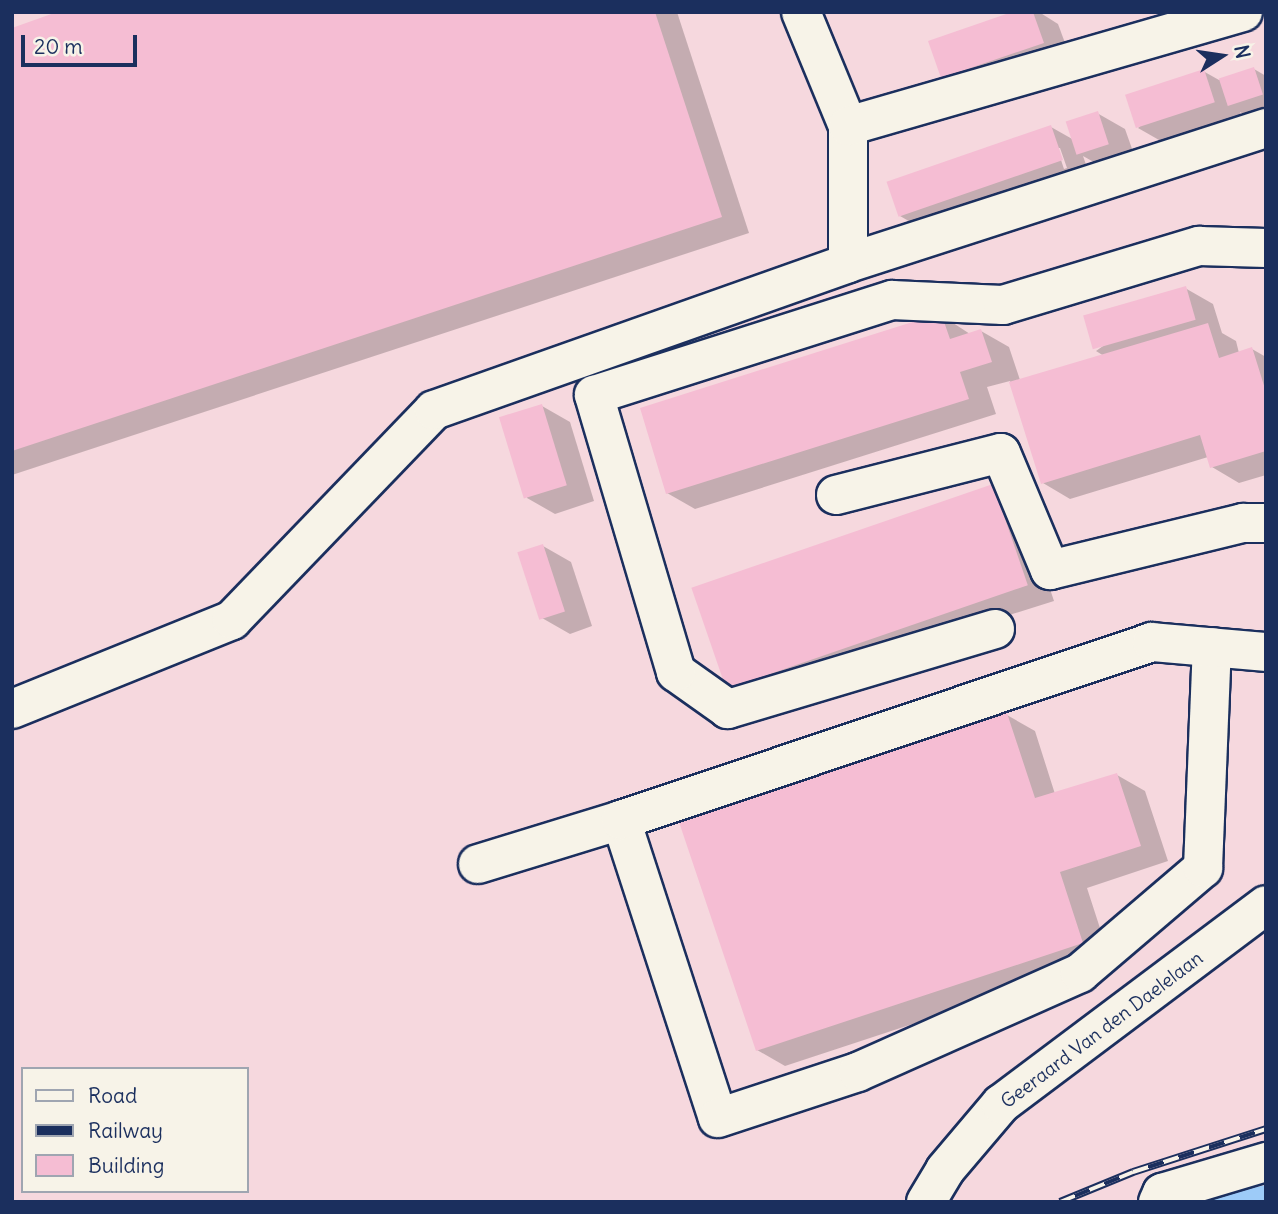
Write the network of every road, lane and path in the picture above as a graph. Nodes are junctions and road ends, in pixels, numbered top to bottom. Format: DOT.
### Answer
graph roads {
  1 [pos="801,12"];
  2 [pos="1223,15"];
  3 [pos="1145,25"];
  4 [pos="848,126"];
  5 [pos="1266,128"];
  6 [pos="1266,248"];
  7 [pos="848,263"];
  8 [pos="836,495"];
  9 [pos="1266,523"];
  10 [pos="995,629"];
  11 [pos="1212,647"];
  12 [pos="1266,652"];
  13 [pos="12,709"];
  14 [pos="621,820"];
  15 [pos="478,864"];
  16 [pos="1266,905"];
  17 [pos="1266,1162"];
  18 [pos="926,1202"];
  19 [pos="1158,1202"];
  1 -- 4 [label="street"];
  2 -- 3 [label="street"];
  3 -- 4 [label="street"];
  4 -- 7 [label="street"];
  5 -- 7 [label="street"];
  6 -- 10 [label="street"];
  7 -- 13 [label="street"];
  8 -- 9 [label="street"];
  11 -- 12 [label="street"];
  11 -- 14 [label="street"];
  11 -- 14 [label="street"];
  14 -- 15 [label="street"];
  16 -- 18 [label="street, Geeraard Van den Daelelaan"];
  17 -- 19 [label="street"];
}
